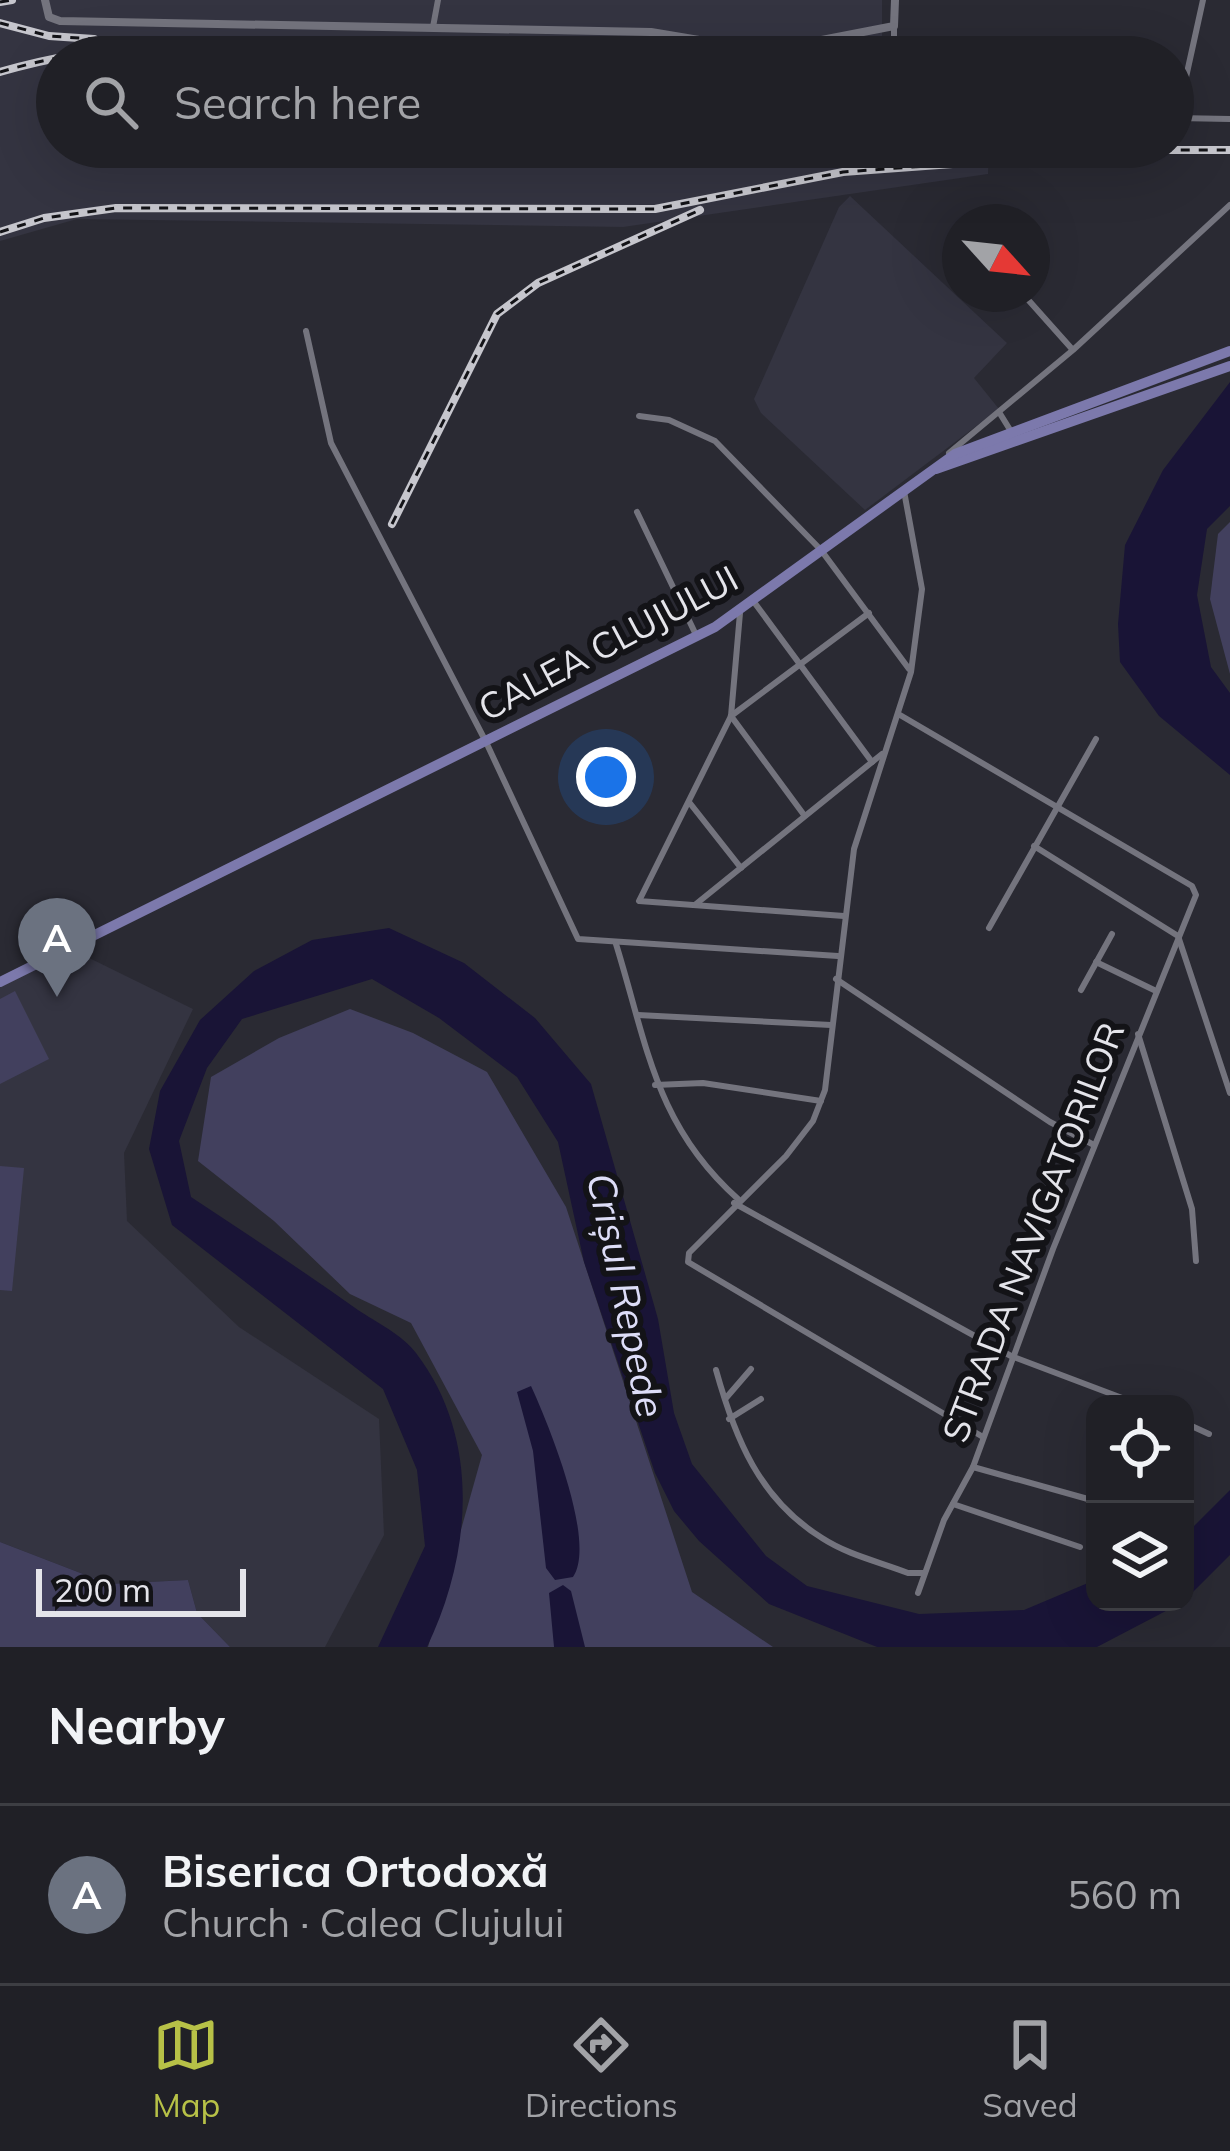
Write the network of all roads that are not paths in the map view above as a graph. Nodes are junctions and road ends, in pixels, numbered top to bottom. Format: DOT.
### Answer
graph roads {
  1 [pos="46,0"];
  2 [pos="438,0"];
  3 [pos="895,0"];
  4 [pos="1203,0"];
  5 [pos="895,26"];
  6 [pos="433,27"];
  7 [pos="675,36"];
  8 [pos="849,36"];
  9 [pos="895,36"];
  10 [pos="1194,38"];
  11 [pos="1194,118"];
  12 [pos="1230,119"];
  13 [pos="1230,205"];
  14 [pos="1039,312"];
  15 [pos="306,331"];
  16 [pos="1073,350"];
  17 [pos="1230,350"];
  18 [pos="1230,366"];
  19 [pos="999,412"];
  20 [pos="639,416"];
  21 [pos="1012,433"];
  22 [pos="1029,433"];
  23 [pos="963,464"];
  24 [pos="933,468"];
  25 [pos="904,488"];
  26 [pos="637,512"];
  27 [pos="821,550"];
  28 [pos="754,602"];
  29 [pos="740,613"];
  30 [pos="869,613"];
  31 [pos="697,637"];
  32 [pos="800,665"];
  33 [pos="911,672"];
  34 [pos="900,715"];
  35 [pos="731,716"];
  36 [pos="1096,739"];
  37 [pos="486,742"];
  38 [pos="885,751"];
  39 [pos="872,762"];
  40 [pos="689,802"];
  41 [pos="1058,805"];
  42 [pos="805,816"];
  43 [pos="1034,846"];
  44 [pos="741,868"];
  45 [pos="694,906"];
  46 [pos="844,916"];
  47 [pos="989,928"];
  48 [pos="1112,934"];
  49 [pos="1178,936"];
  50 [pos="616,944"];
  51 [pos="838,956"];
  52 [pos="1096,962"];
  53 [pos="836,979"];
  54 [pos="0,982"];
  55 [pos="1154,989"];
  56 [pos="1081,991"];
  57 [pos="638,1016"];
  58 [pos="831,1025"];
  59 [pos="1138,1034"];
  60 [pos="655,1085"];
  61 [pos="1230,1093"];
  62 [pos="821,1101"];
  63 [pos="1094,1145"];
  64 [pos="736,1201"];
  65 [pos="1196,1261"];
  66 [pos="1011,1356"];
  67 [pos="751,1369"];
  68 [pos="716,1370"];
  69 [pos="1114,1395"];
  70 [pos="760,1399"];
  71 [pos="724,1400"];
  72 [pos="729,1419"];
  73 [pos="1194,1428"];
  74 [pos="1209,1434"];
  75 [pos="983,1437"];
  76 [pos="973,1467"];
  77 [pos="1086,1498"];
  78 [pos="953,1504"];
  79 [pos="1080,1547"];
  80 [pos="924,1573"];
  81 [pos="918,1593"];
  1 -- 6 [label="street"];
  2 -- 6 [label="street"];
  3 -- 5 [label="street"];
  4 -- 10 [label="street"];
  5 -- 8 [label="street"];
  5 -- 9 [label="street"];
  6 -- 7 [label="street"];
  11 -- 12 [label="street"];
  13 -- 16 [label="street, CALEA CLUJULUI"];
  14 -- 16 [label="street"];
  15 -- 37 [label="street"];
  16 -- 19 [label="street, CALEA CLUJULUI"];
  17 -- 22 [label="main road"];
  18 -- 22 [label="main road"];
  19 -- 21 [label="street"];
  19 -- 24 [label="street, CALEA CLUJULUI"];
  20 -- 27 [label="street"];
  21 -- 22 [label="main road"];
  21 -- 23 [label="main road"];
  21 -- 24 [label="main road"];
  22 -- 23 [label="main road"];
  23 -- 24 [label="main road"];
  24 -- 25 [label="main road, CALEA CLUJULUI"];
  25 -- 27 [label="main road, CALEA CLUJULUI"];
  25 -- 33 [label="street"];
  26 -- 31 [label="street"];
  27 -- 28 [label="main road, CALEA CLUJULUI"];
  27 -- 30 [label="street"];
  28 -- 29 [label="main road, CALEA CLUJULUI"];
  28 -- 32 [label="street"];
  29 -- 31 [label="main road, CALEA CLUJULUI"];
  29 -- 35 [label="street"];
  30 -- 32 [label="street"];
  30 -- 33 [label="street"];
  31 -- 37 [label="main road, CALEA CLUJULUI"];
  32 -- 35 [label="street"];
  32 -- 39 [label="street"];
  33 -- 34 [label="street"];
  34 -- 38 [label="street"];
  34 -- 41 [label="street"];
  35 -- 40 [label="street"];
  35 -- 42 [label="street"];
  36 -- 41 [label="street"];
  37 -- 50 [label="street"];
  37 -- 54 [label="main road, CALEA CLUJULUI"];
  38 -- 39 [label="street"];
  38 -- 46 [label="street"];
  39 -- 42 [label="street"];
  40 -- 44 [label="street"];
  40 -- 45 [label="street"];
  41 -- 43 [label="street"];
  41 -- 49 [label="street, STRADA NAVIGATORILOR"];
  42 -- 44 [label="street"];
  43 -- 47 [label="street"];
  43 -- 49 [label="street"];
  44 -- 45 [label="street"];
  45 -- 46 [label="street"];
  46 -- 51 [label="street"];
  48 -- 52 [label="street"];
  49 -- 55 [label="street, STRADA NAVIGATORILOR"];
  49 -- 61 [label="street"];
  50 -- 51 [label="street"];
  50 -- 57 [label="street"];
  51 -- 53 [label="street"];
  52 -- 55 [label="street"];
  52 -- 56 [label="street"];
  53 -- 58 [label="street"];
  53 -- 63 [label="street"];
  55 -- 59 [label="street, STRADA NAVIGATORILOR"];
  57 -- 58 [label="street"];
  57 -- 60 [label="street"];
  58 -- 62 [label="street"];
  59 -- 63 [label="street, STRADA NAVIGATORILOR"];
  59 -- 65 [label="street"];
  60 -- 62 [label="street"];
  60 -- 64 [label="street"];
  62 -- 64 [label="street"];
  63 -- 66 [label="street, STRADA NAVIGATORILOR"];
  64 -- 66 [label="street"];
  64 -- 75 [label="street"];
  66 -- 69 [label="street"];
  66 -- 75 [label="street, STRADA NAVIGATORILOR"];
  67 -- 71 [label="street"];
  68 -- 71 [label="street"];
  70 -- 72 [label="street"];
  71 -- 72 [label="street"];
  72 -- 80 [label="street"];
  73 -- 74 [label="street"];
  75 -- 76 [label="street, STRADA NAVIGATORILOR"];
  76 -- 77 [label="street"];
  76 -- 78 [label="street, STRADA NAVIGATORILOR"];
  78 -- 79 [label="street"];
  78 -- 80 [label="street, STRADA NAVIGATORILOR"];
  80 -- 81 [label="street, STRADA NAVIGATORILOR"];
}
